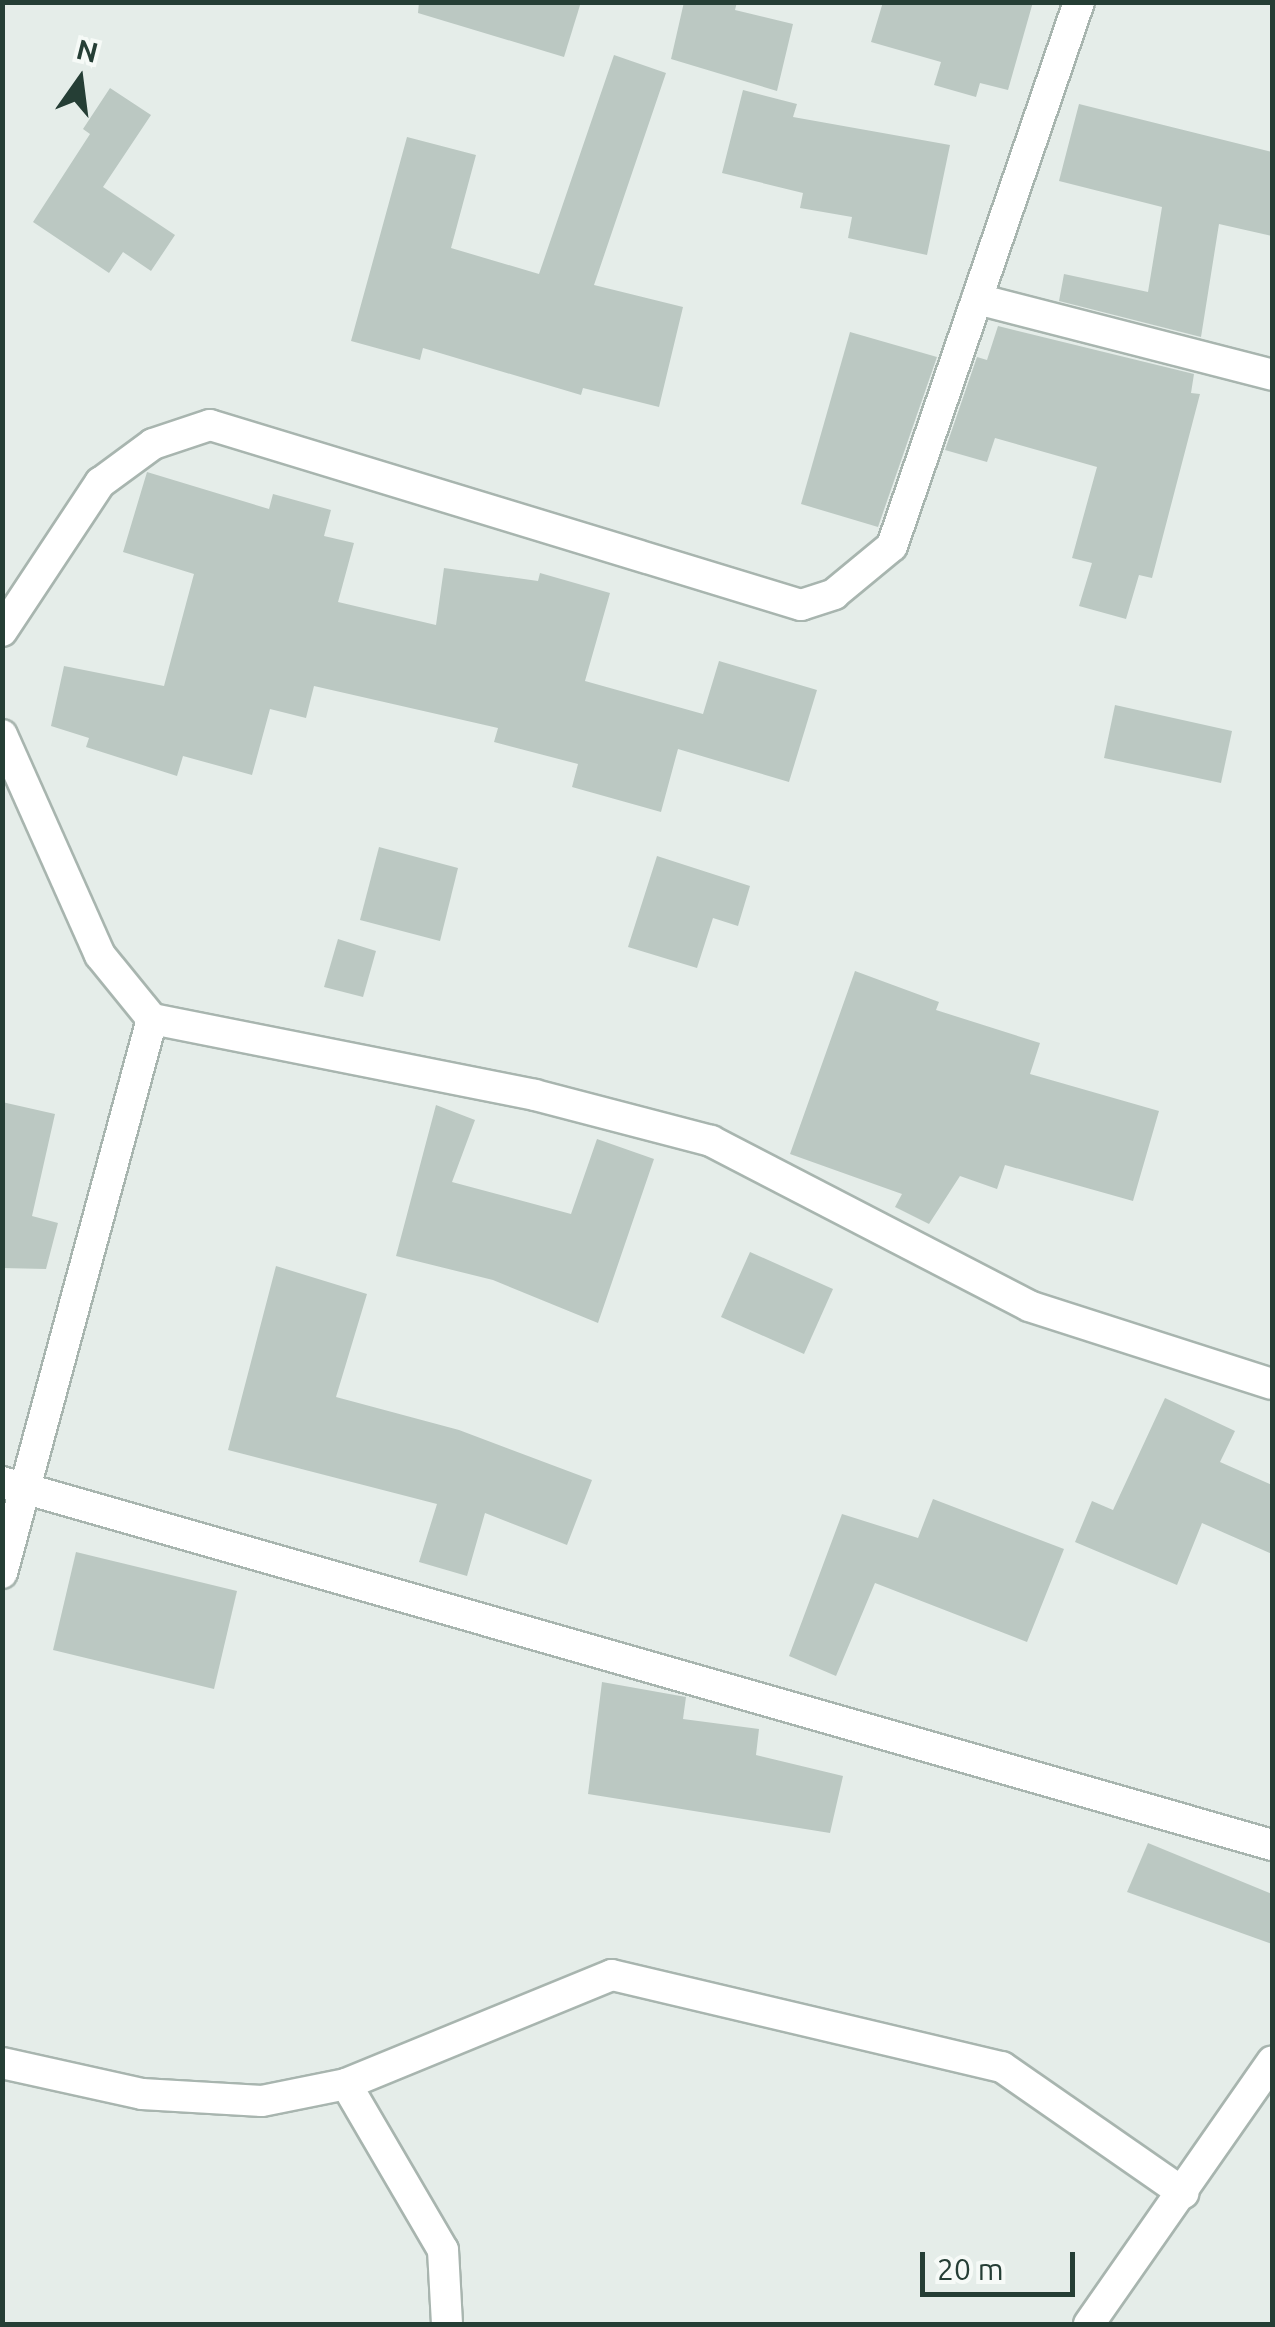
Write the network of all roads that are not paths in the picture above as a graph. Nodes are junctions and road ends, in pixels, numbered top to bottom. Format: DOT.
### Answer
graph roads {
  1 [pos="1079,2"];
  2 [pos="976,299"];
  3 [pos="1272,375"];
  4 [pos="2,630"];
  5 [pos="2,735"];
  6 [pos="152,1020"];
  7 [pos="1272,1384"];
  8 [pos="15,1485"];
  9 [pos="2,1574"];
  10 [pos="1272,1845"];
  11 [pos="1272,2062"];
  12 [pos="2,2064"];
  13 [pos="346,2084"];
  14 [pos="1183,2193"];
  15 [pos="448,2324"];
  16 [pos="1089,2324"];
  1 -- 2 [label="street"];
  2 -- 3 [label="street"];
  2 -- 4 [label="street"];
  5 -- 6 [label="street"];
  6 -- 7 [label="street"];
  6 -- 8 [label="street"];
  8 -- 9 [label="street"];
  8 -- 10 [label="street"];
  11 -- 14 [label="street"];
  12 -- 13 [label="street"];
  13 -- 14 [label="street"];
  13 -- 15 [label="street"];
  14 -- 16 [label="street"];
}
